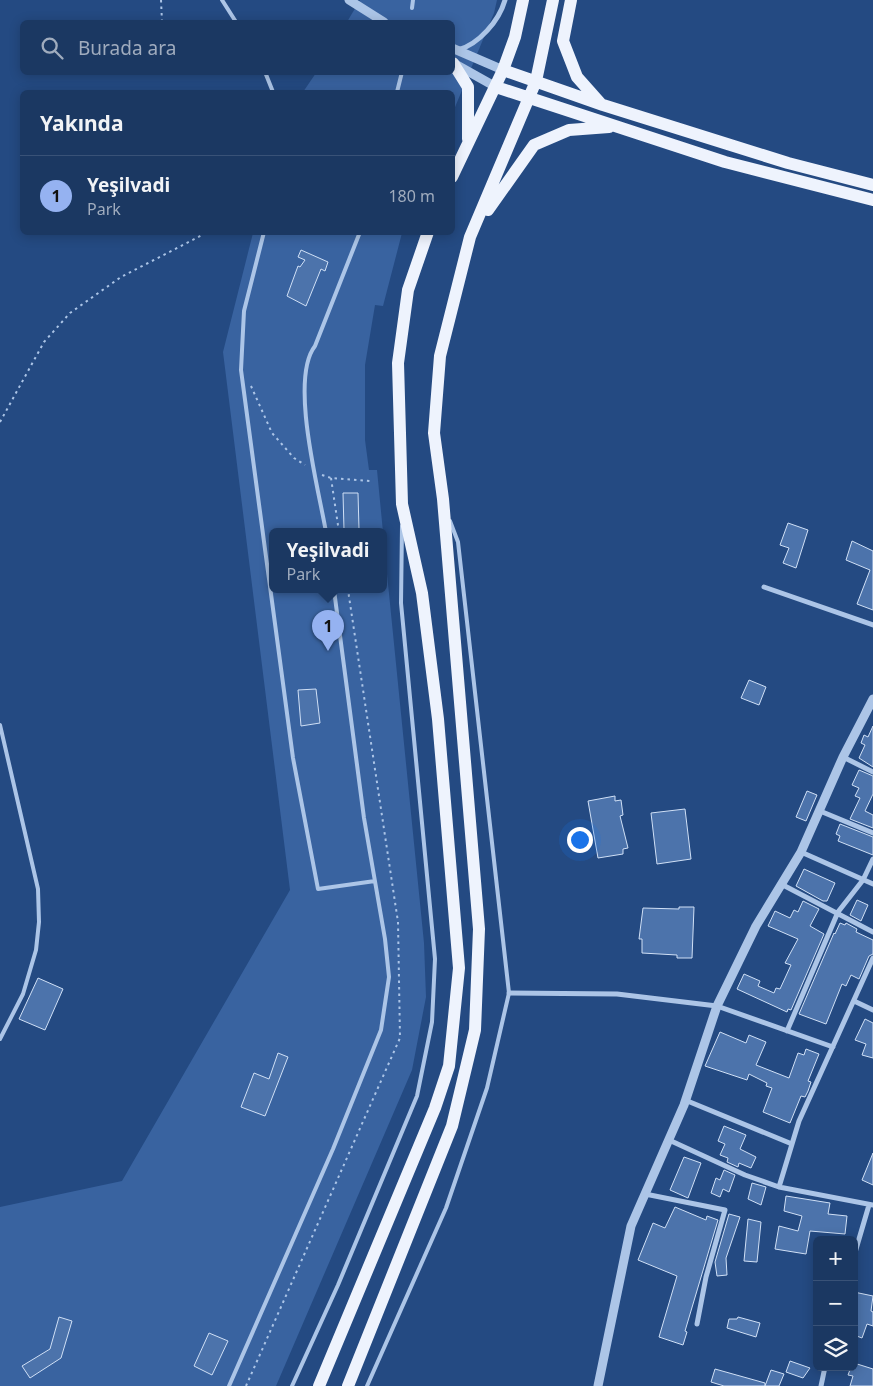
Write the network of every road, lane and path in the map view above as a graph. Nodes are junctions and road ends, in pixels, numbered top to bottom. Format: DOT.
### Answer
graph roads {
  1 [pos="162,0"];
  2 [pos="222,0"];
  3 [pos="349,0"];
  4 [pos="413,0"];
  5 [pos="505,0"];
  6 [pos="523,0"];
  7 [pos="553,0"];
  8 [pos="571,0"];
  9 [pos="412,8"];
  10 [pos="162,20"];
  11 [pos="235,20"];
  12 [pos="381,20"];
  13 [pos="455,49"];
  14 [pos="455,64"];
  15 [pos="455,66"];
  16 [pos="504,70"];
  17 [pos="265,75"];
  18 [pos="401,75"];
  19 [pos="536,81"];
  20 [pos="496,86"];
  21 [pos="272,90"];
  22 [pos="398,90"];
  23 [pos="529,98"];
  24 [pos="602,106"];
  25 [pos="616,126"];
  26 [pos="468,144"];
  27 [pos="455,171"];
  28 [pos="858,181"];
  29 [pos="873,181"];
  30 [pos="873,185"];
  31 [pos="873,200"];
  32 [pos="202,235"];
  33 [pos="263,235"];
  34 [pos="359,235"];
  35 [pos="427,235"];
  36 [pos="470,237"];
  37 [pos="241,370"];
  38 [pos="0,422"];
  39 [pos="315,472"];
  40 [pos="331,478"];
  41 [pos="371,481"];
  42 [pos="443,499"];
  43 [pos="402,504"];
  44 [pos="325,528"];
  45 [pos="338,528"];
  46 [pos="269,579"];
  47 [pos="764,586"];
  48 [pos="271,593"];
  49 [pos="334,593"];
  50 [pos="348,593"];
  51 [pos="873,625"];
  52 [pos="873,699"];
  53 [pos="0,726"];
  54 [pos="843,757"];
  55 [pos="873,772"];
  56 [pos="820,811"];
  57 [pos="873,833"];
  58 [pos="801,852"];
  59 [pos="873,859"];
  60 [pos="863,880"];
  61 [pos="375,881"];
  62 [pos="781,884"];
  63 [pos="873,884"];
  64 [pos="838,912"];
  65 [pos="873,932"];
  66 [pos="873,958"];
  67 [pos="509,992"];
  68 [pos="854,1001"];
  69 [pos="717,1006"];
  70 [pos="873,1010"];
  71 [pos="787,1031"];
  72 [pos="0,1039"];
  73 [pos="833,1047"];
  74 [pos="685,1100"];
  75 [pos="669,1140"];
  76 [pos="792,1144"];
  77 [pos="779,1187"];
  78 [pos="645,1194"];
  79 [pos="871,1205"];
  80 [pos="858,1244"];
  81 [pos="697,1324"];
  82 [pos="824,1371"];
  83 [pos="230,1386"];
  84 [pos="246,1386"];
  85 [pos="292,1386"];
  86 [pos="319,1386"];
  87 [pos="348,1386"];
  88 [pos="367,1386"];
  89 [pos="598,1386"];
  90 [pos="820,1386"];
  1 -- 10 [label="path"];
  2 -- 11 [label="lane"];
  3 -- 12 [label="street"];
  4 -- 9 [label="lane"];
  5 -- 13 [label="street"];
  6 -- 16 [label="main road"];
  7 -- 19 [label="main road"];
  8 -- 24 [label="main road"];
  13 -- 16 [label="street"];
  14 -- 20 [label="street"];
  15 -- 26 [label="main road"];
  16 -- 19 [label="main road"];
  16 -- 20 [label="main road"];
  17 -- 21 [label="lane"];
  18 -- 22 [label="lane"];
  19 -- 23 [label="main road"];
  19 -- 24 [label="main road"];
  20 -- 23 [label="main road"];
  20 -- 26 [label="main road"];
  23 -- 25 [label="main road"];
  23 -- 36 [label="main road"];
  24 -- 28 [label="main road"];
  25 -- 31 [label="main road"];
  25 -- 36 [label="main road"];
  26 -- 27 [label="main road"];
  28 -- 29 [label="main road"];
  28 -- 30 [label="main road"];
  32 -- 38 [label="path"];
  33 -- 37 [label="lane"];
  34 -- 39 [label="lane"];
  35 -- 43 [label="main road"];
  36 -- 42 [label="main road"];
  37 -- 39 [label="path"];
  37 -- 46 [label="lane"];
  39 -- 40 [label="path"];
  39 -- 44 [label="lane"];
  40 -- 41 [label="path"];
  40 -- 45 [label="path"];
  42 -- 67 [label="lane"];
  42 -- 87 [label="main road"];
  43 -- 85 [label="lane"];
  43 -- 86 [label="main road"];
  47 -- 51 [label="street"];
  48 -- 61 [label="lane"];
  49 -- 61 [label="lane"];
  50 -- 84 [label="path"];
  52 -- 54 [label="street"];
  53 -- 72 [label="lane"];
  54 -- 55 [label="street"];
  54 -- 56 [label="street"];
  56 -- 57 [label="street"];
  56 -- 58 [label="street"];
  58 -- 60 [label="street"];
  58 -- 62 [label="street"];
  59 -- 60 [label="street"];
  60 -- 63 [label="street"];
  60 -- 64 [label="street"];
  61 -- 83 [label="lane"];
  62 -- 64 [label="street"];
  62 -- 69 [label="street"];
  64 -- 65 [label="street"];
  64 -- 71 [label="street"];
  66 -- 68 [label="street"];
  67 -- 69 [label="street"];
  67 -- 88 [label="lane"];
  68 -- 70 [label="street"];
  68 -- 73 [label="street"];
  69 -- 71 [label="street"];
  69 -- 74 [label="street"];
  71 -- 73 [label="street"];
  73 -- 76 [label="street"];
  74 -- 75 [label="street"];
  74 -- 76 [label="street"];
  75 -- 77 [label="street"];
  75 -- 78 [label="street"];
  76 -- 77 [label="street"];
  77 -- 79 [label="street"];
  78 -- 81 [label="street"];
  78 -- 89 [label="street"];
  79 -- 80 [label="street"];
  82 -- 90 [label="street"];
}
